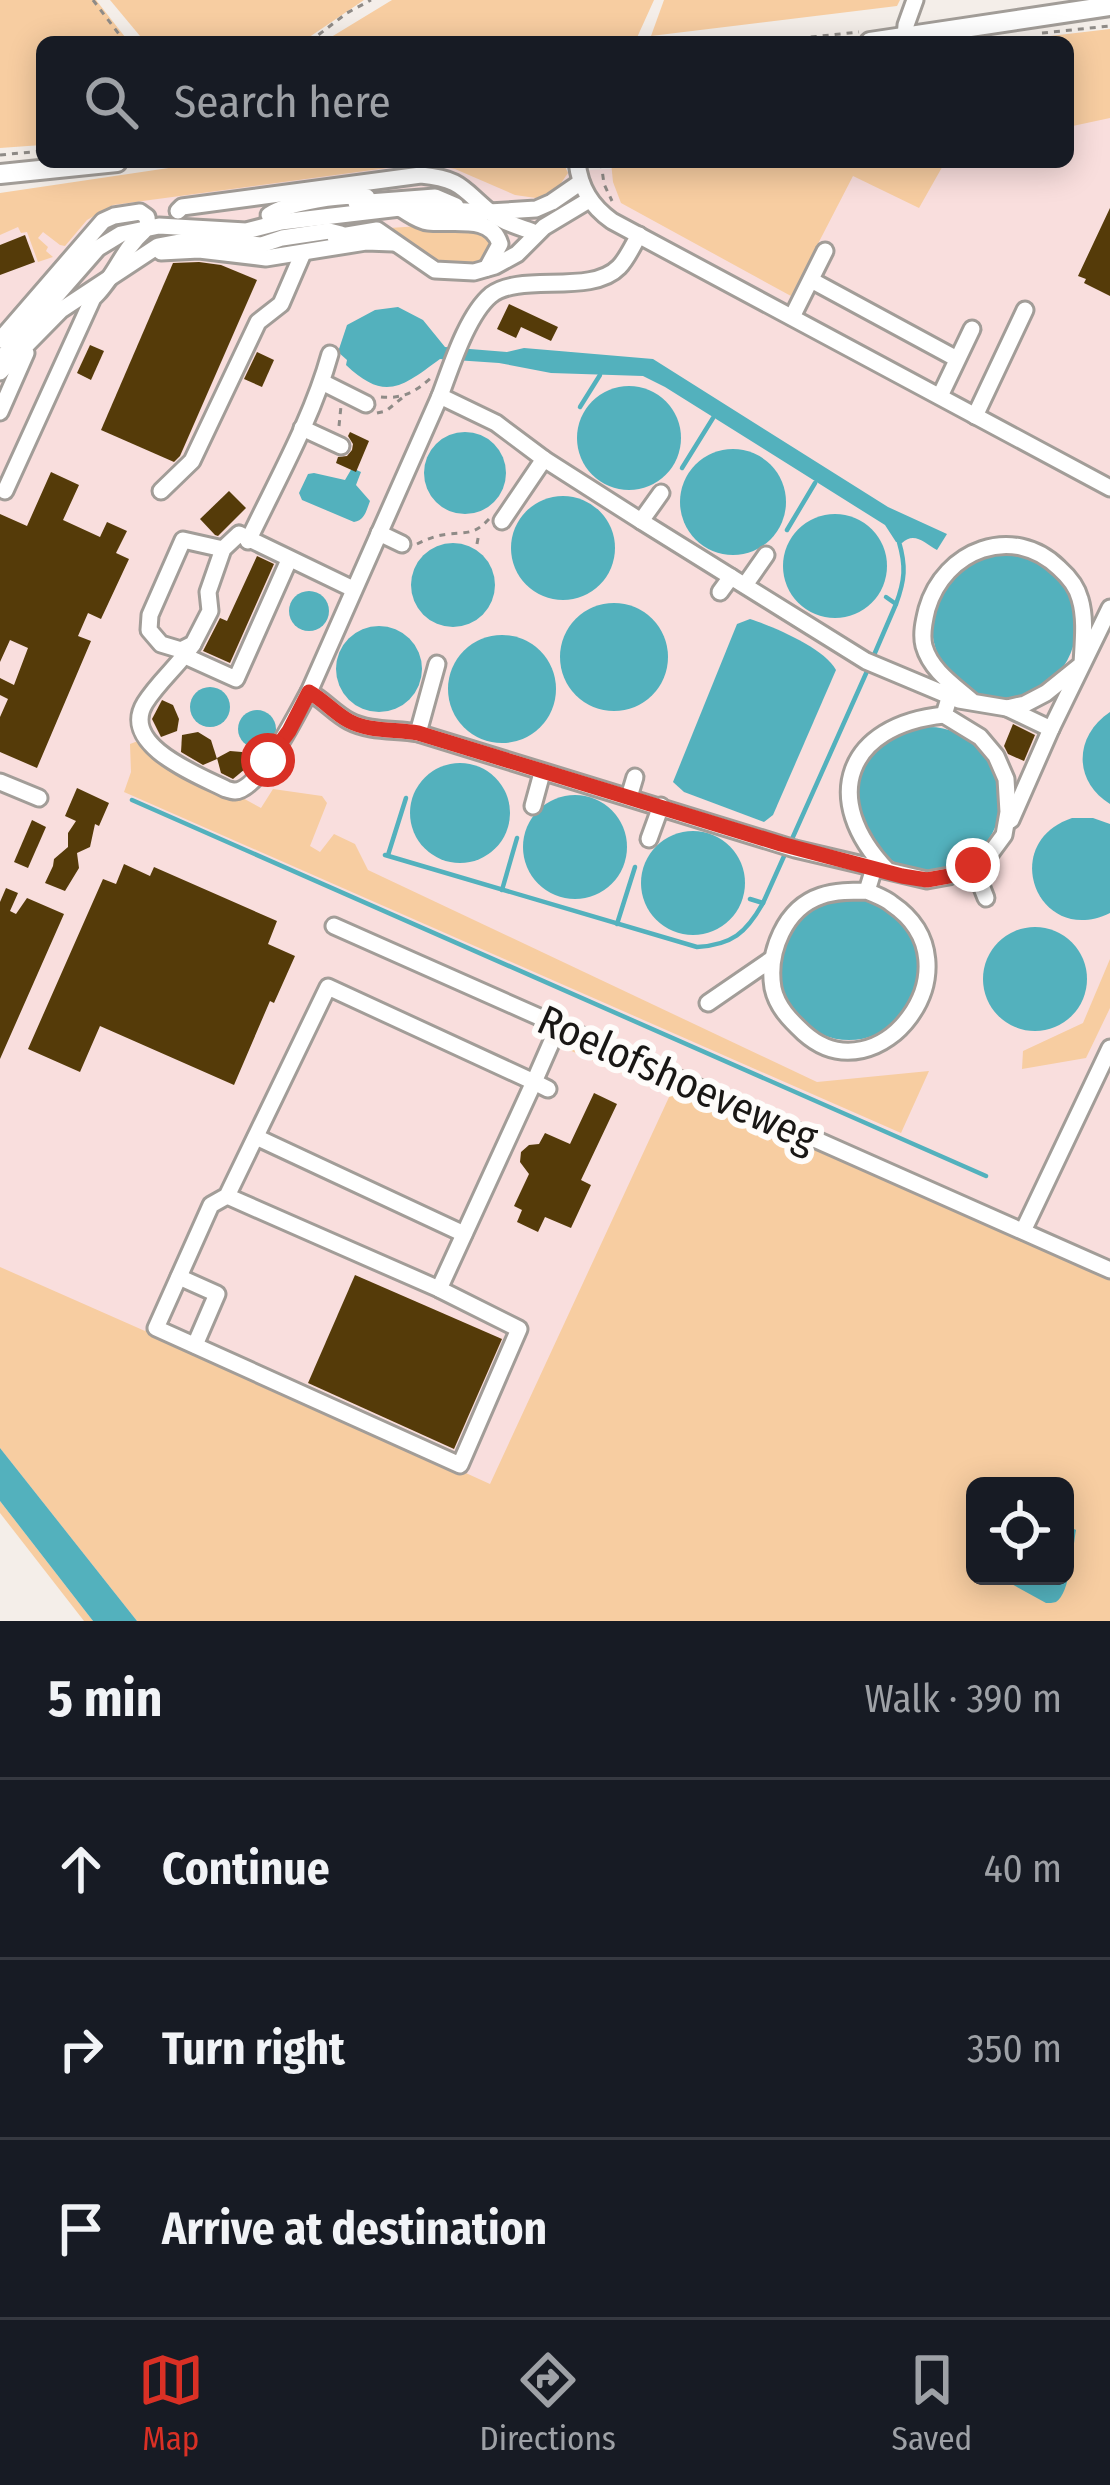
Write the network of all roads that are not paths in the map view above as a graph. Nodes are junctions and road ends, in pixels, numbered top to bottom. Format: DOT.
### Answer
graph roads {
  1 [pos="915,0"];
  2 [pos="1110,5"];
  3 [pos="905,36"];
  4 [pos="911,36"];
  5 [pos="58,168"];
  6 [pos="578,168"];
  7 [pos="0,174"];
  8 [pos="581,182"];
  9 [pos="589,200"];
  10 [pos="386,206"];
  11 [pos="464,210"];
  12 [pos="178,211"];
  13 [pos="489,212"];
  14 [pos="147,228"];
  15 [pos="258,230"];
  16 [pos="536,233"];
  17 [pos="639,235"];
  18 [pos="394,243"];
  19 [pos="825,251"];
  20 [pos="146,252"];
  21 [pos="303,253"];
  22 [pos="488,268"];
  23 [pos="811,280"];
  24 [pos="106,281"];
  25 [pos="1024,310"];
  26 [pos="792,317"];
  27 [pos="972,329"];
  28 [pos="32,339"];
  29 [pos="0,340"];
  30 [pos="330,354"];
  31 [pos="958,359"];
  32 [pos="0,360"];
  33 [pos="0,372"];
  34 [pos="322,382"];
  35 [pos="440,396"];
  36 [pos="940,397"];
  37 [pos="372,408"];
  38 [pos="0,412"];
  39 [pos="975,416"];
  40 [pos="302,428"];
  41 [pos="337,444"];
  42 [pos="544,459"];
  43 [pos="1110,488"];
  44 [pos="5,491"];
  45 [pos="161,491"];
  46 [pos="661,493"];
  47 [pos="507,514"];
  48 [pos="640,521"];
  49 [pos="379,533"];
  50 [pos="248,541"];
  51 [pos="402,544"];
  52 [pos="223,549"];
  53 [pos="766,555"];
  54 [pos="290,560"];
  55 [pos="738,581"];
  56 [pos="352,590"];
  57 [pos="720,592"];
  58 [pos="1110,608"];
  59 [pos="189,650"];
  60 [pos="437,664"];
  61 [pos="1082,664"];
  62 [pos="309,692"];
  63 [pos="950,695"];
  64 [pos="973,702"];
  65 [pos="1007,708"];
  66 [pos="944,715"];
  67 [pos="1051,729"];
  68 [pos="418,733"];
  69 [pos="542,772"];
  70 [pos="635,777"];
  71 [pos="0,782"];
  72 [pos="629,797"];
  73 [pos="38,798"];
  74 [pos="533,806"];
  75 [pos="661,806"];
  76 [pos="1004,835"];
  77 [pos="649,839"];
  78 [pos="973,865"];
  79 [pos="882,871"];
  80 [pos="867,891"];
  81 [pos="986,898"];
  82 [pos="334,926"];
  83 [pos="772,959"];
  84 [pos="708,1003"];
  85 [pos="559,1025"];
  86 [pos="1110,1048"];
  87 [pos="541,1085"];
  88 [pos="256,1137"];
  89 [pos="227,1196"];
  90 [pos="1023,1231"];
  91 [pos="464,1234"];
  92 [pos="1110,1270"];
  93 [pos="179,1276"];
  94 [pos="439,1289"];
  95 [pos="195,1345"];
  1 -- 3 [label="street"];
  2 -- 4 [label="main road"];
  5 -- 7 [label="main road"];
  6 -- 8 [label="street"];
  8 -- 9 [label="street"];
  8 -- 13 [label="street"];
  9 -- 16 [label="street"];
  9 -- 17 [label="street"];
  10 -- 11 [label="street"];
  10 -- 11 [label="street"];
  10 -- 15 [label="street"];
  10 -- 15 [label="street"];
  10 -- 22 [label="street"];
  11 -- 13 [label="street"];
  12 -- 13 [label="street"];
  13 -- 16 [label="street"];
  14 -- 15 [label="street"];
  14 -- 24 [label="street"];
  14 -- 29 [label="street"];
  14 -- 32 [label="street"];
  15 -- 18 [label="street"];
  15 -- 20 [label="street"];
  16 -- 22 [label="street"];
  17 -- 26 [label="street"];
  17 -- 35 [label="street"];
  18 -- 21 [label="street"];
  18 -- 22 [label="street"];
  19 -- 23 [label="street"];
  20 -- 21 [label="street"];
  20 -- 24 [label="street"];
  21 -- 45 [label="street"];
  23 -- 26 [label="street"];
  23 -- 31 [label="street"];
  24 -- 28 [label="street"];
  24 -- 44 [label="street"];
  25 -- 39 [label="street"];
  26 -- 36 [label="street"];
  27 -- 31 [label="street"];
  28 -- 33 [label="street"];
  28 -- 38 [label="street"];
  30 -- 34 [label="street"];
  31 -- 36 [label="street"];
  34 -- 37 [label="street"];
  34 -- 40 [label="street"];
  35 -- 42 [label="street"];
  35 -- 49 [label="street"];
  36 -- 39 [label="street"];
  39 -- 43 [label="street"];
  40 -- 41 [label="street"];
  40 -- 50 [label="street"];
  42 -- 47 [label="street"];
  42 -- 48 [label="street"];
  46 -- 48 [label="street"];
  48 -- 55 [label="street"];
  49 -- 51 [label="street"];
  49 -- 56 [label="street"];
  50 -- 52 [label="street"];
  50 -- 54 [label="street"];
  52 -- 59 [label="street"];
  52 -- 59 [label="street"];
  53 -- 55 [label="street"];
  54 -- 56 [label="street"];
  54 -- 59 [label="street"];
  55 -- 57 [label="street"];
  55 -- 63 [label="street"];
  56 -- 62 [label="street"];
  58 -- 61 [label="street"];
  59 -- 62 [label="street"];
  60 -- 68 [label="street"];
  61 -- 64 [label="street"];
  61 -- 65 [label="street"];
  61 -- 67 [label="street"];
  62 -- 68 [label="street"];
  63 -- 64 [label="street"];
  63 -- 66 [label="street"];
  64 -- 65 [label="street"];
  65 -- 67 [label="street"];
  66 -- 76 [label="street"];
  66 -- 79 [label="street"];
  67 -- 76 [label="street"];
  68 -- 69 [label="street"];
  69 -- 72 [label="street"];
  69 -- 74 [label="street"];
  70 -- 72 [label="street"];
  71 -- 73 [label="street"];
  72 -- 75 [label="street"];
  75 -- 77 [label="street"];
  75 -- 79 [label="street"];
  76 -- 78 [label="street"];
  78 -- 79 [label="street"];
  78 -- 81 [label="street"];
  79 -- 80 [label="street"];
  80 -- 83 [label="street"];
  80 -- 83 [label="street"];
  82 -- 85 [label="street, Roelofshoeveweg"];
  83 -- 84 [label="street"];
  85 -- 87 [label="street"];
  85 -- 90 [label="street, Roelofshoeveweg"];
  86 -- 90 [label="street"];
  87 -- 88 [label="street"];
  87 -- 91 [label="street"];
  88 -- 89 [label="street"];
  88 -- 91 [label="street"];
  89 -- 93 [label="street"];
  89 -- 94 [label="street"];
  90 -- 92 [label="street, Roelofshoeveweg"];
  91 -- 94 [label="street"];
  93 -- 95 [label="street"];
  93 -- 95 [label="street"];
  94 -- 95 [label="street"];
}
